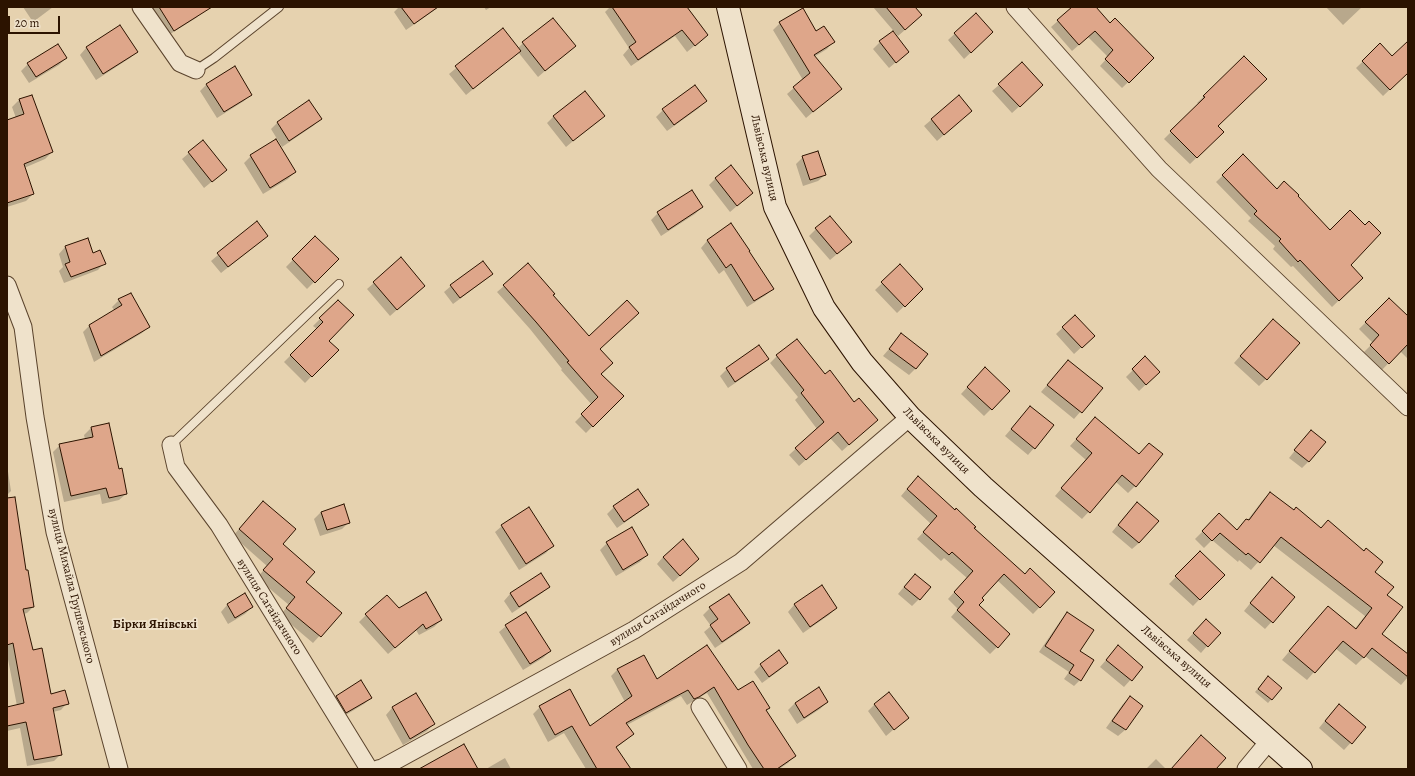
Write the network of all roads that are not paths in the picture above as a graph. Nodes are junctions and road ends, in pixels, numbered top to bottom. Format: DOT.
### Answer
graph roads {
  1 [pos="141,7"];
  2 [pos="279,7"];
  3 [pos="728,7"];
  4 [pos="1015,7"];
  5 [pos="196,70"];
  6 [pos="339,284"];
  7 [pos="7,286"];
  8 [pos="1408,406"];
  9 [pos="910,417"];
  10 [pos="171,445"];
  11 [pos="700,707"];
  12 [pos="1270,740"];
  13 [pos="119,769"];
  14 [pos="369,769"];
  15 [pos="378,769"];
  16 [pos="738,769"];
  17 [pos="1246,769"];
  18 [pos="1301,769"];
  1 -- 5 [label="street"];
  2 -- 5 [label="lane"];
  3 -- 9 [label="main road, Львівська вулиця"];
  4 -- 8 [label="street"];
  6 -- 10 [label="lane"];
  7 -- 13 [label="street, вулиця Михайла Грушевського"];
  9 -- 12 [label="main road, Львівська вулиця"];
  9 -- 15 [label="street, вулиця Сагайдачного"];
  10 -- 14 [label="street, вулиця Сагайдачного"];
  11 -- 16 [label="street"];
  12 -- 17 [label="street"];
  12 -- 18 [label="main road, Львівська вулиця"];
}
